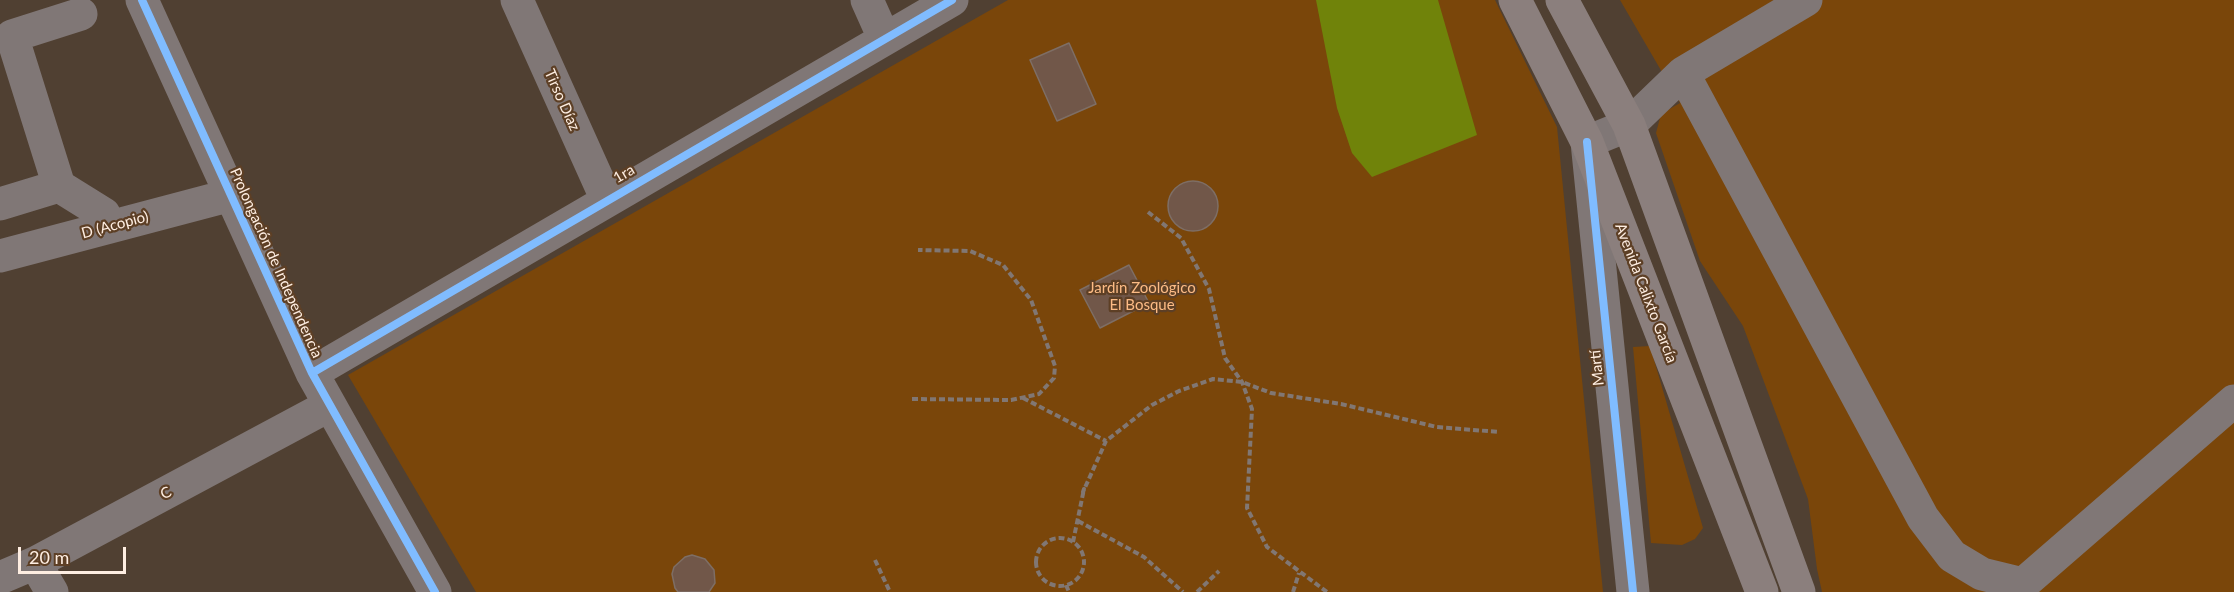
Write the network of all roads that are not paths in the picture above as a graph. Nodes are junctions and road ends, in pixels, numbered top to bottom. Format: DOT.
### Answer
graph roads {
  1 [pos="142,0"];
  2 [pos="517,0"];
  3 [pos="867,0"];
  4 [pos="952,0"];
  5 [pos="1515,0"];
  6 [pos="1562,0"];
  7 [pos="1806,0"];
  8 [pos="81,14"];
  9 [pos="884,38"];
  10 [pos="1683,73"];
  11 [pos="1629,125"];
  12 [pos="1587,142"];
  13 [pos="59,186"];
  14 [pos="231,195"];
  15 [pos="607,200"];
  16 [pos="0,204"];
  17 [pos="107,227"];
  18 [pos="0,256"];
  19 [pos="312,373"];
  20 [pos="2234,400"];
  21 [pos="330,405"];
  22 [pos="35,562"];
  23 [pos="0,578"];
  24 [pos="2018,588"];
  25 [pos="51,592"];
  26 [pos="435,592"];
  27 [pos="1633,592"];
  28 [pos="1762,592"];
  29 [pos="1799,592"];
  1 -- 14 [label="street, Prolongación de Independencia"];
  2 -- 15 [label="street, Tirso Díaz"];
  3 -- 9 [label="street"];
  4 -- 9 [label="street, 1ra"];
  5 -- 12 [label="main road, Avenida Calixto García"];
  6 -- 11 [label="main road"];
  7 -- 10 [label="street"];
  8 -- 13 [label="street"];
  9 -- 15 [label="street, 1ra"];
  10 -- 11 [label="street"];
  10 -- 24 [label="street"];
  11 -- 12 [label="street"];
  11 -- 29 [label="main road"];
  12 -- 27 [label="street, Martí"];
  12 -- 28 [label="main road, Avenida Calixto García"];
  13 -- 16 [label="street"];
  13 -- 17 [label="street"];
  14 -- 17 [label="street, D (Acopio)"];
  14 -- 19 [label="street, Prolongación de Independencia"];
  15 -- 19 [label="street, 1ra"];
  17 -- 18 [label="street, D (Acopio)"];
  19 -- 21 [label="street, Prolongación de Independencia"];
  20 -- 24 [label="street"];
  21 -- 22 [label="street, C"];
  21 -- 26 [label="street, Prolongación de Independencia"];
  22 -- 23 [label="street, C"];
  22 -- 25 [label="street"];
}
